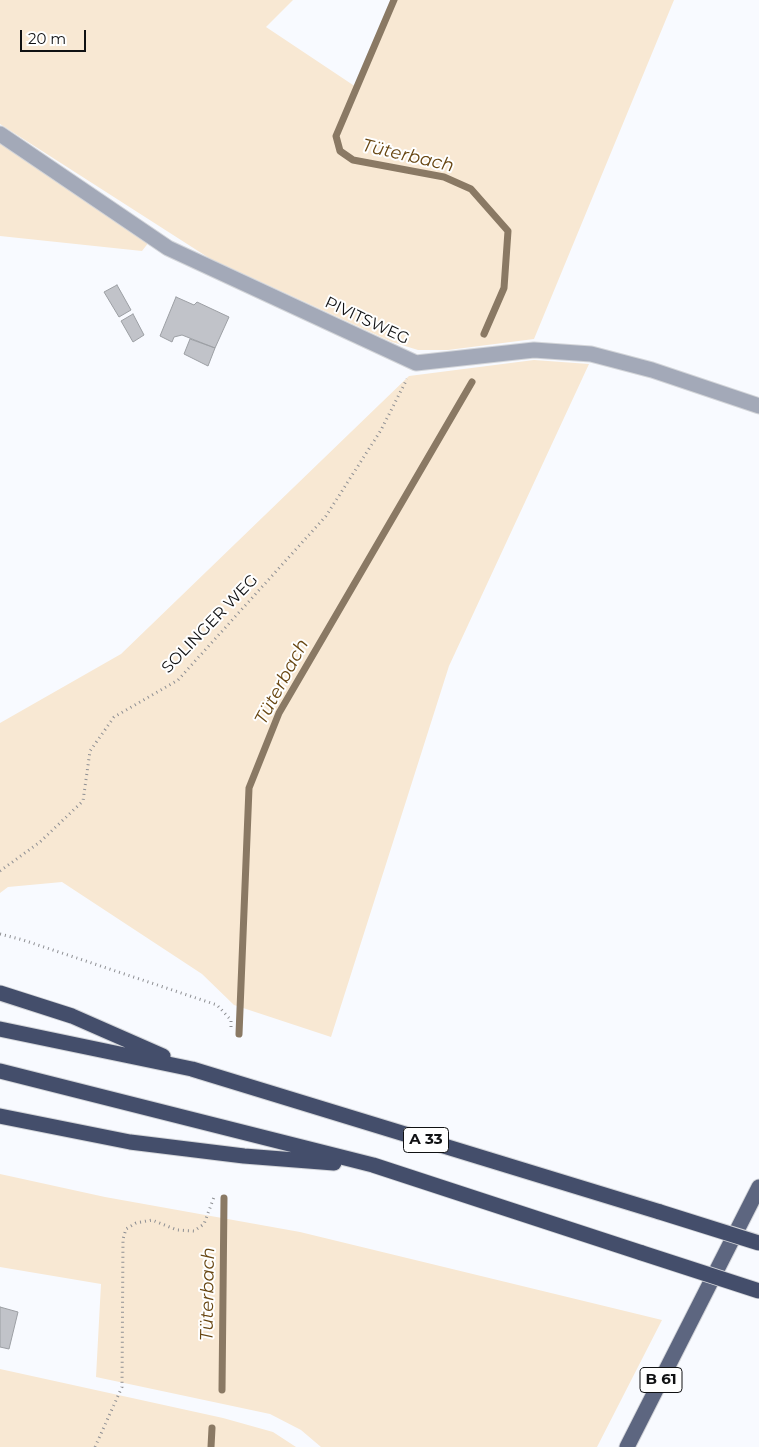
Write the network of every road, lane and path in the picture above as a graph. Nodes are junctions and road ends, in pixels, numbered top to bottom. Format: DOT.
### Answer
graph roads {
  1 [pos="0,134"];
  2 [pos="416,363"];
  3 [pos="759,406"];
  4 [pos="0,871"];
  5 [pos="0,934"];
  6 [pos="0,993"];
  7 [pos="0,1029"];
  8 [pos="231,1031"];
  9 [pos="192,1069"];
  10 [pos="0,1071"];
  11 [pos="0,1116"];
  12 [pos="373,1165"];
  13 [pos="759,1187"];
  14 [pos="214,1197"];
  15 [pos="759,1243"];
  16 [pos="759,1291"];
  17 [pos="95,1447"];
  18 [pos="627,1447"];
  1 -- 2 [label="street, PIVITSWEG"];
  2 -- 3 [label="street, PIVITSWEG"];
  2 -- 4 [label="path, SOLINGER WEG"];
  5 -- 8 [label="path"];
  6 -- 9 [label="highway"];
  7 -- 9 [label="highway, A 33"];
  9 -- 15 [label="highway, A 33, bridge"];
  10 -- 12 [label="highway, A 33"];
  11 -- 12 [label="highway"];
  12 -- 16 [label="highway, A 33, bridge"];
  13 -- 18 [label="main road, B 61"];
  14 -- 17 [label="path"];
}
